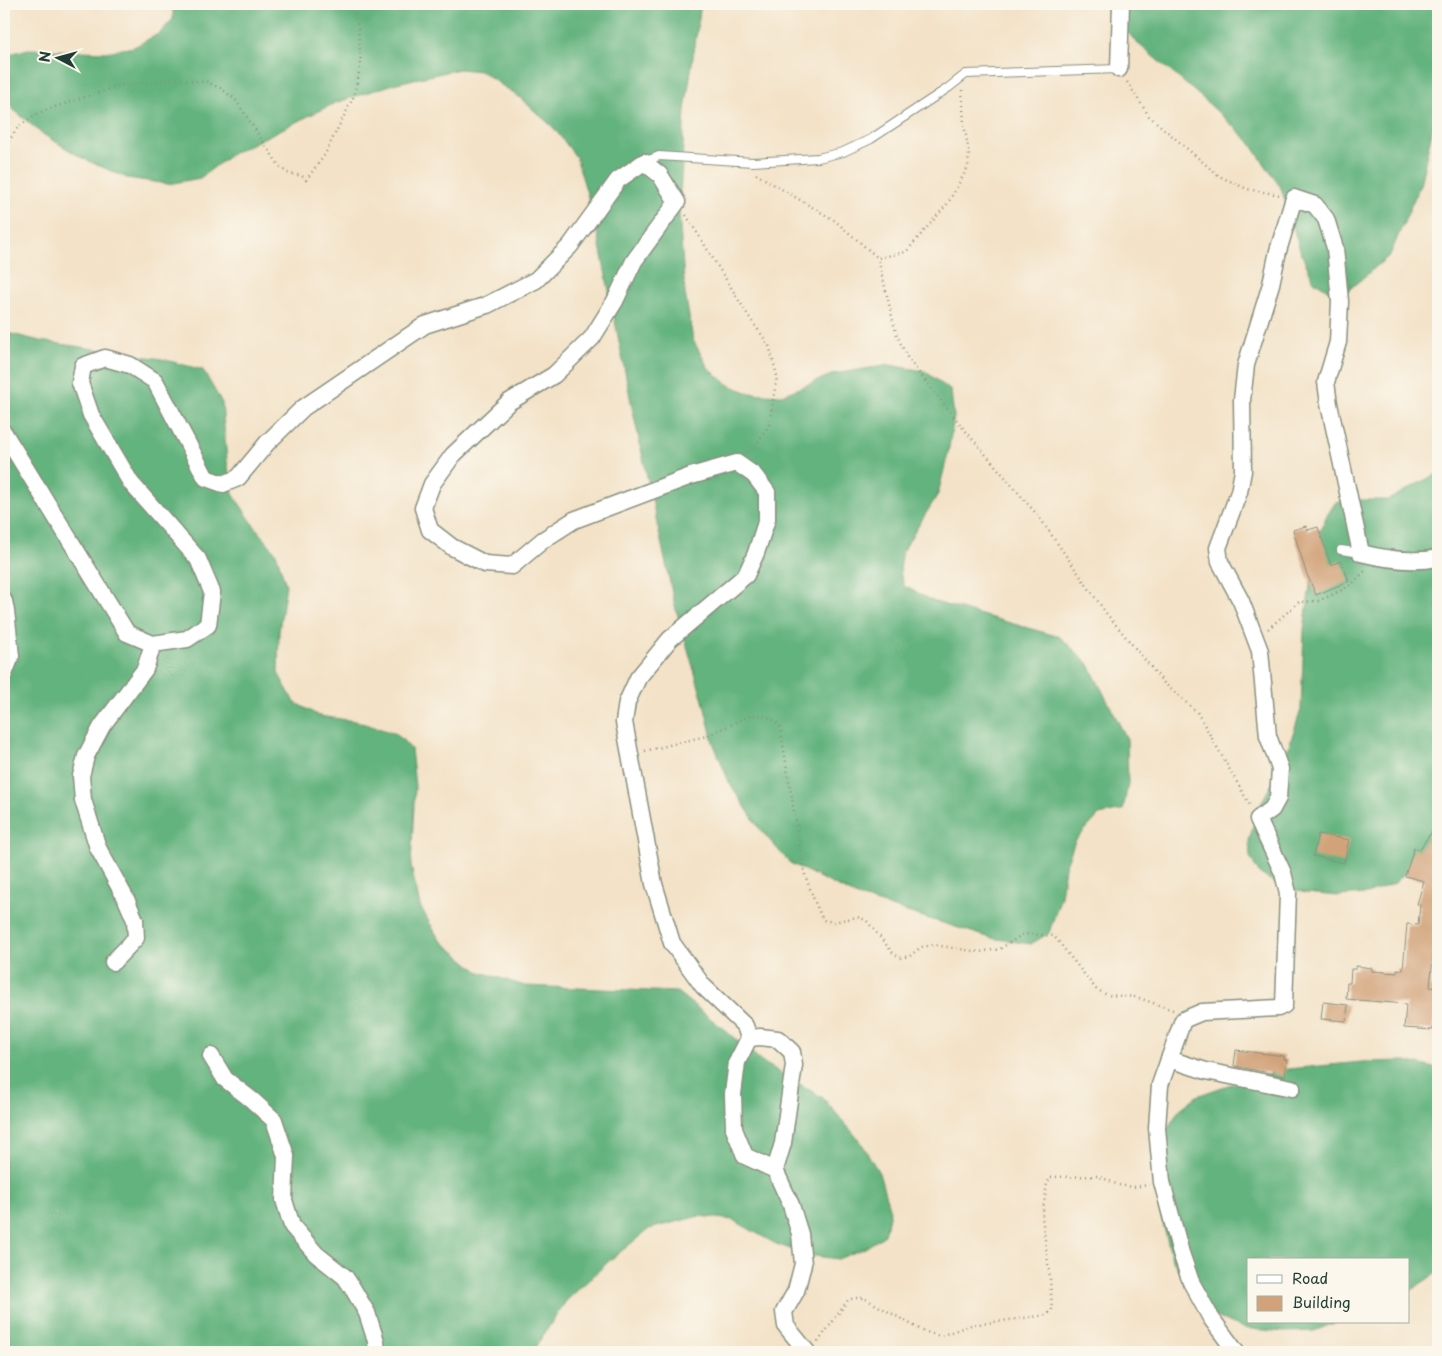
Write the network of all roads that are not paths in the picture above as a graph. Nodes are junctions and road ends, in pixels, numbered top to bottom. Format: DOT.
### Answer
graph roads {
  1 [pos="1121,4"];
  2 [pos="1119,69"];
  3 [pos="644,162"];
  4 [pos="4,433"];
  5 [pos="1341,550"];
  6 [pos="1369,554"];
  7 [pos="1438,558"];
  8 [pos="4,602"];
  9 [pos="153,644"];
  10 [pos="4,674"];
  11 [pos="113,962"];
  12 [pos="749,1038"];
  13 [pos="210,1056"];
  14 [pos="1169,1059"];
  15 [pos="1292,1088"];
  16 [pos="775,1170"];
  17 [pos="812,1348"];
  18 [pos="377,1352"];
  19 [pos="1236,1352"];
  1 -- 2 [label="street"];
  2 -- 3 [label="lane"];
  3 -- 9 [label="street"];
  3 -- 12 [label="street"];
  4 -- 9 [label="street"];
  5 -- 6 [label="lane"];
  6 -- 7 [label="street"];
  6 -- 14 [label="street"];
  8 -- 10 [label="street"];
  9 -- 11 [label="street"];
  12 -- 16 [label="street"];
  12 -- 16 [label="street"];
  13 -- 18 [label="street"];
  14 -- 15 [label="street"];
  14 -- 19 [label="street"];
  16 -- 17 [label="street"];
}
